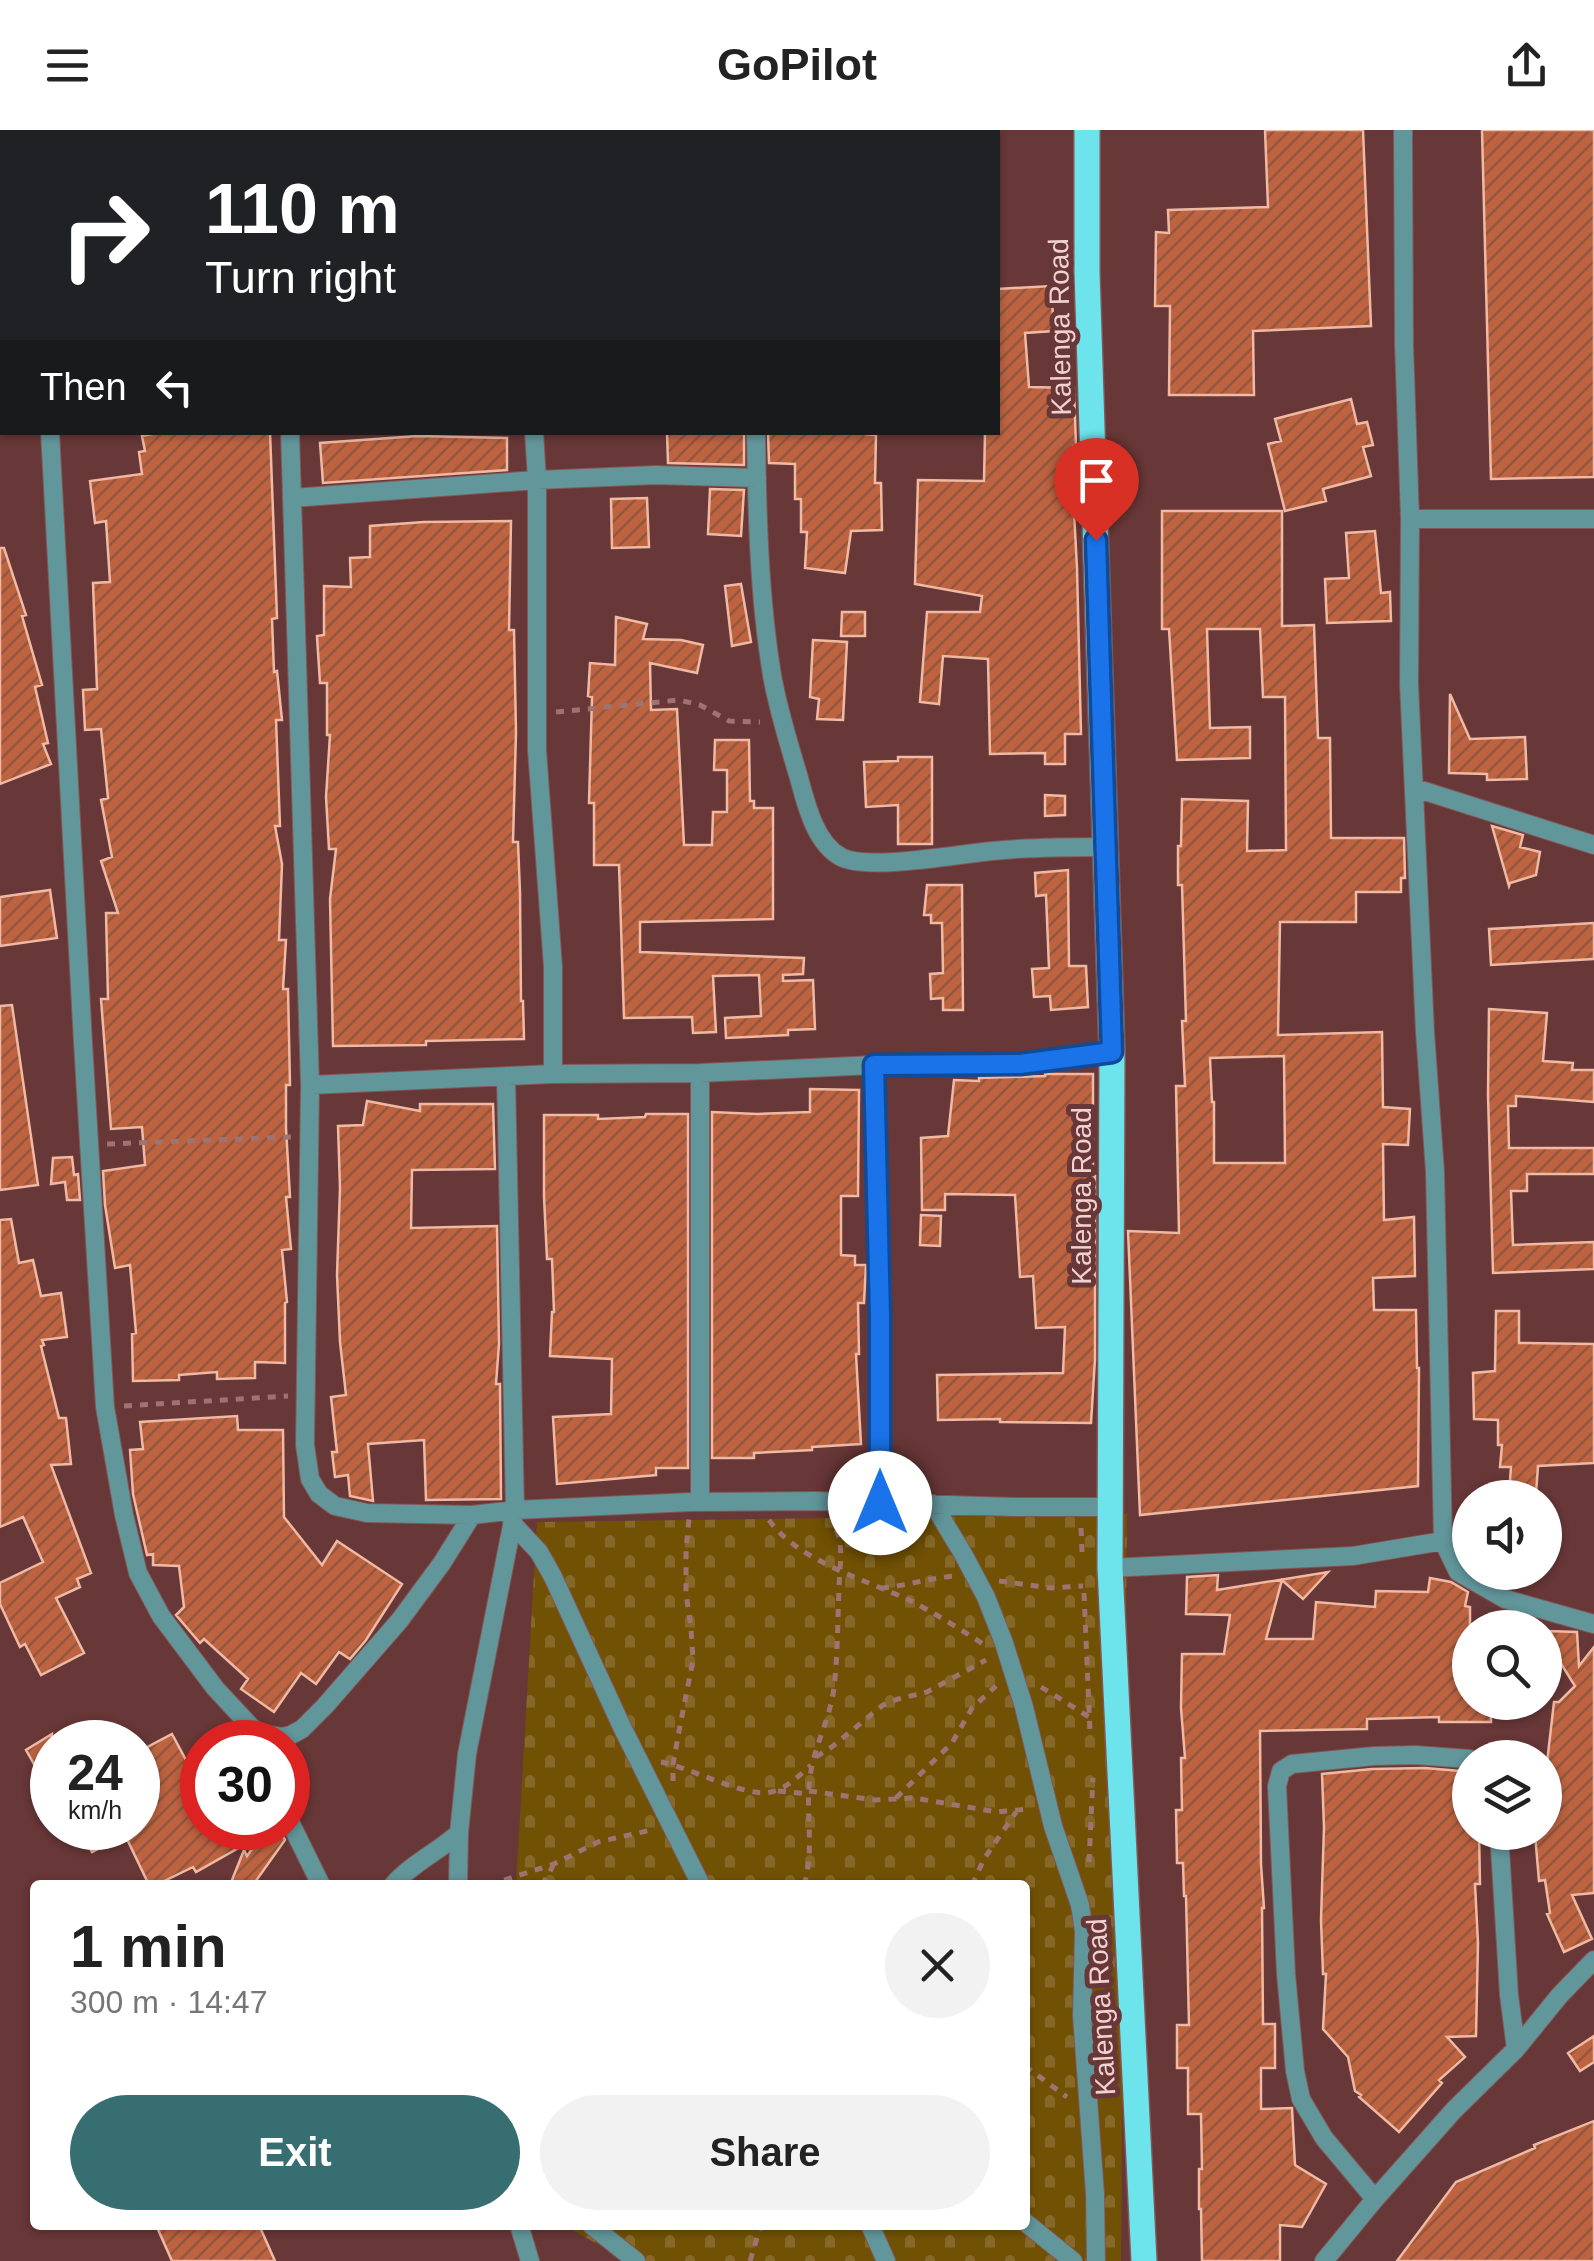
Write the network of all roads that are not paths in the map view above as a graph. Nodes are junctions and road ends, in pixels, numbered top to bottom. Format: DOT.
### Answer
graph roads {
  1 [pos="1087,130"];
  2 [pos="1403,130"];
  3 [pos="50,435"];
  4 [pos="290,435"];
  5 [pos="534,435"];
  6 [pos="756,435"];
  7 [pos="757,478"];
  8 [pos="537,480"];
  9 [pos="292,498"];
  10 [pos="1410,519"];
  11 [pos="1594,520"];
  12 [pos="1415,788"];
  13 [pos="1594,845"];
  14 [pos="1106,847"];
  15 [pos="1112,1052"];
  16 [pos="874,1065"];
  17 [pos="700,1072"];
  18 [pos="553,1074"];
  19 [pos="506,1076"];
  20 [pos="310,1085"];
  21 [pos="696,1502"];
  22 [pos="880,1503"];
  23 [pos="933,1504"];
  24 [pos="1110,1507"];
  25 [pos="472,1516"];
  26 [pos="513,1517"];
  27 [pos="1443,1541"];
  28 [pos="1110,1568"];
  29 [pos="1594,1624"];
  30 [pos="242,1720"];
  31 [pos="310,1720"];
  32 [pos="1452,1758"];
  33 [pos="459,1834"];
  34 [pos="304,1850"];
  35 [pos="1499,1850"];
  36 [pos="319,1880"];
  37 [pos="399,1880"];
  38 [pos="458,1880"];
  39 [pos="698,1880"];
  40 [pos="1594,1960"];
  41 [pos="1516,2049"];
  42 [pos="1375,2200"];
  43 [pos="1030,2226"];
  44 [pos="521,2230"];
  45 [pos="597,2230"];
  46 [pos="872,2230"];
  47 [pos="530,2261"];
  48 [pos="636,2261"];
  49 [pos="886,2261"];
  50 [pos="1073,2261"];
  51 [pos="1096,2261"];
  52 [pos="1144,2261"];
  53 [pos="1324,2261"];
  1 -- 14 [label="main road, Kalenga Road"];
  2 -- 10 [label="street"];
  3 -- 30 [label="street"];
  4 -- 9 [label="street"];
  5 -- 8 [label="street"];
  6 -- 7 [label="street"];
  7 -- 8 [label="street"];
  7 -- 14 [label="street"];
  8 -- 9 [label="street"];
  8 -- 18 [label="street"];
  9 -- 20 [label="street"];
  10 -- 11 [label="street"];
  10 -- 12 [label="street"];
  12 -- 13 [label="street"];
  12 -- 27 [label="street"];
  14 -- 15 [label="main road, Kalenga Road"];
  15 -- 16 [label="street"];
  15 -- 24 [label="main road, Kalenga Road"];
  16 -- 17 [label="street"];
  16 -- 22 [label="street"];
  17 -- 18 [label="street"];
  17 -- 21 [label="street"];
  18 -- 19 [label="street"];
  19 -- 20 [label="street"];
  19 -- 26 [label="street"];
  20 -- 25 [label="street"];
  21 -- 22 [label="street"];
  21 -- 26 [label="street"];
  22 -- 23 [label="street"];
  23 -- 24 [label="street"];
  23 -- 51 [label="street"];
  24 -- 28 [label="main road, Kalenga Road"];
  25 -- 26 [label="street"];
  25 -- 31 [label="street"];
  26 -- 33 [label="street"];
  26 -- 39 [label="street"];
  27 -- 28 [label="street"];
  27 -- 29 [label="street"];
  28 -- 52 [label="main road, Kalenga Road"];
  32 -- 42 [label="street"];
  33 -- 37 [label="street"];
  33 -- 38 [label="street"];
  34 -- 36 [label="street"];
  35 -- 41 [label="street"];
  40 -- 41 [label="street"];
  41 -- 42 [label="street"];
  42 -- 53 [label="street"];
  43 -- 50 [label="street"];
  44 -- 47 [label="street"];
  45 -- 48 [label="street"];
  46 -- 49 [label="street"];
}
